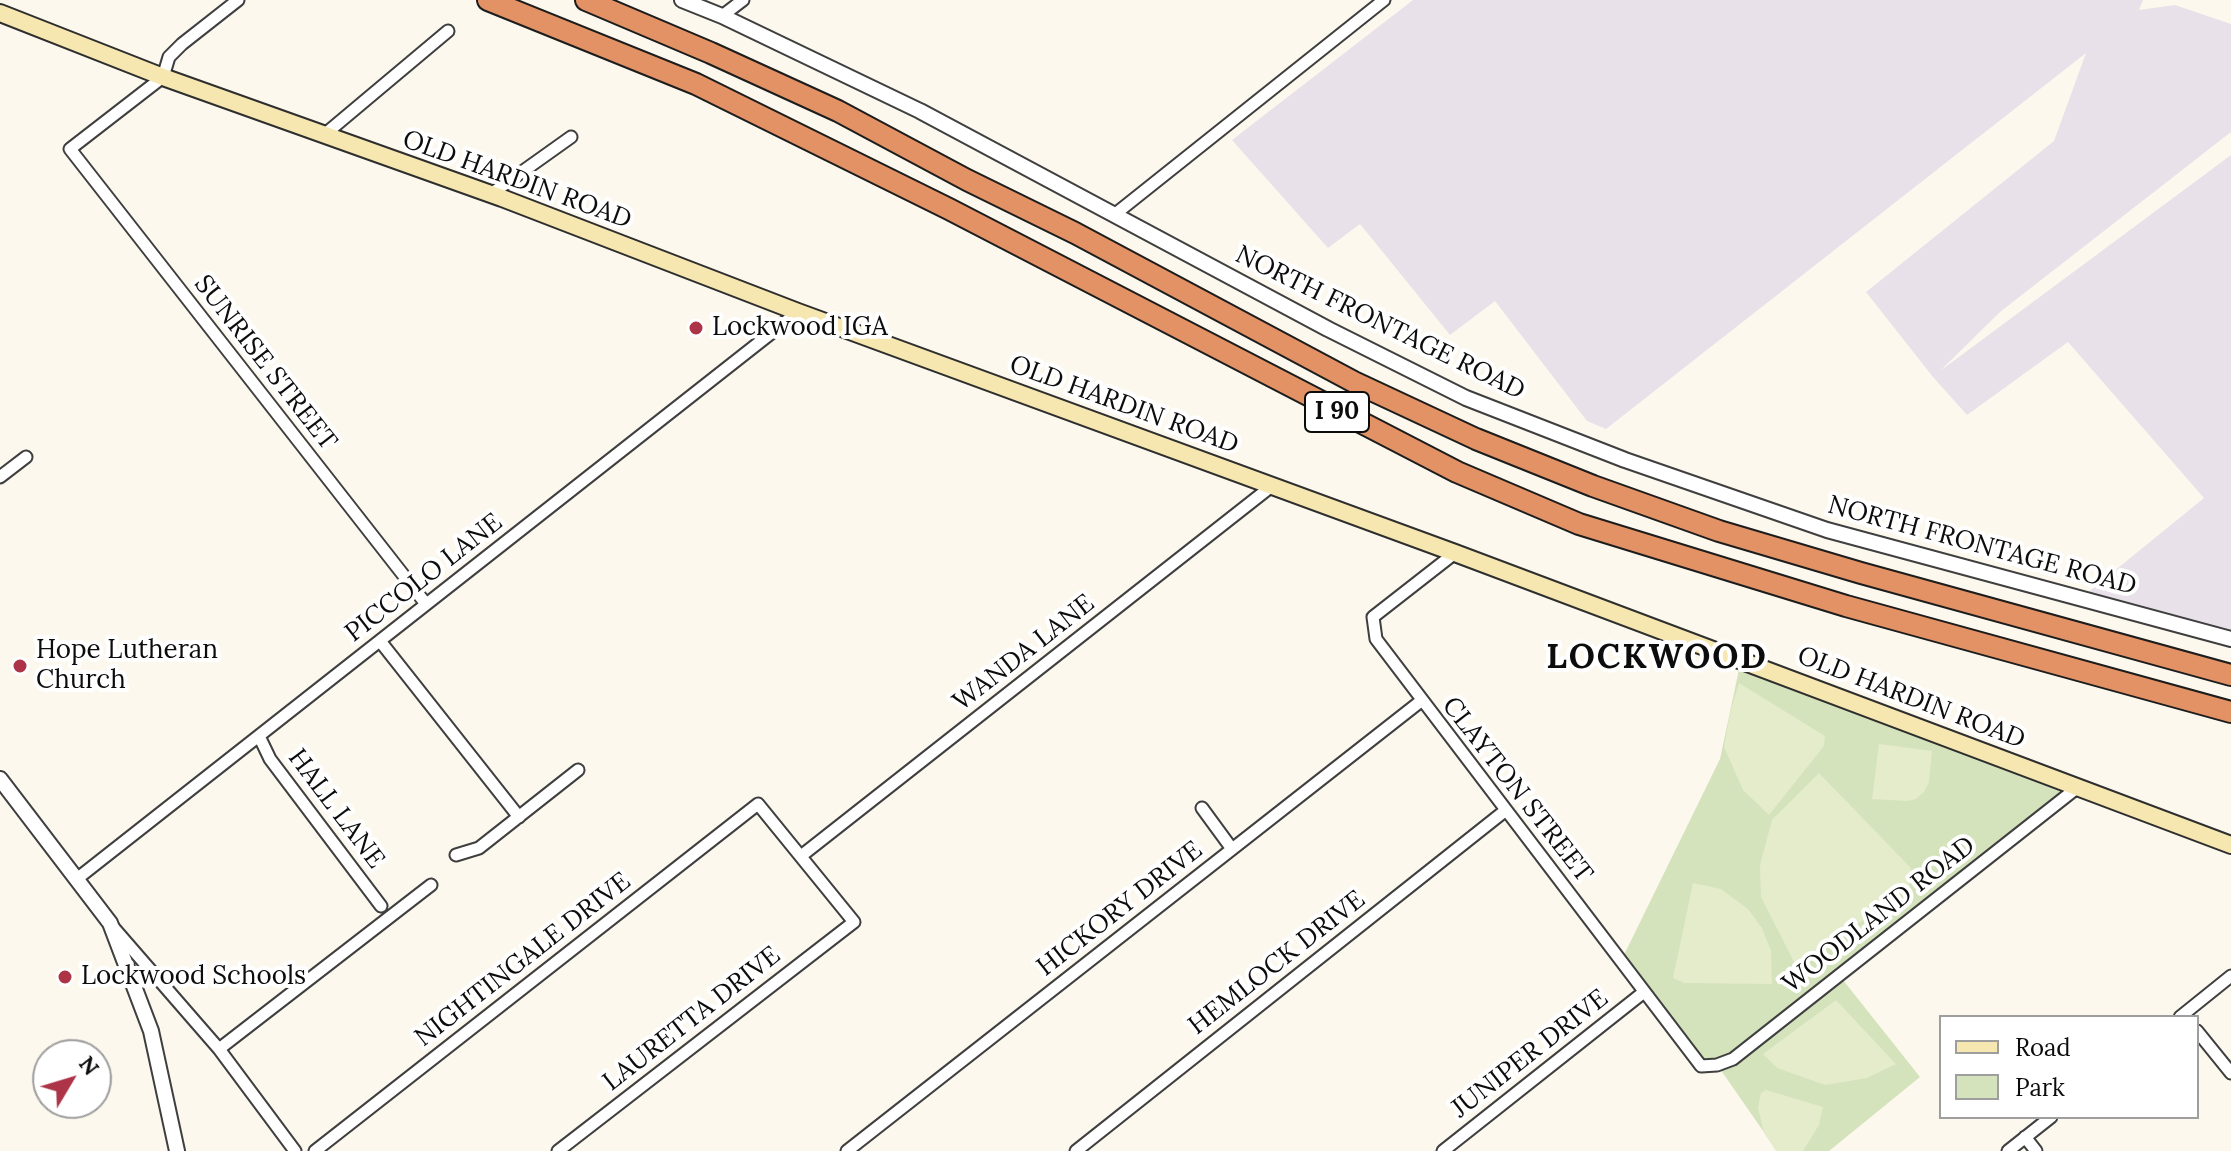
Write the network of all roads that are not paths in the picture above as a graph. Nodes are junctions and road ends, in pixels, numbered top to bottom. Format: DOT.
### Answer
graph roads {
  1 [pos="238,0"];
  2 [pos="488,0"];
  3 [pos="586,0"];
  4 [pos="682,0"];
  5 [pos="743,0"];
  6 [pos="1384,0"];
  7 [pos="0,13"];
  8 [pos="722,16"];
  9 [pos="448,31"];
  10 [pos="163,77"];
  11 [pos="324,135"];
  12 [pos="571,137"];
  13 [pos="491,194"];
  14 [pos="1114,215"];
  15 [pos="798,312"];
  16 [pos="26,457"];
  17 [pos="0,477"];
  18 [pos="1273,485"];
  19 [pos="1455,553"];
  20 [pos="426,604"];
  21 [pos="2231,639"];
  22 [pos="380,641"];
  23 [pos="2231,675"];
  24 [pos="1421,701"];
  25 [pos="2231,712"];
  26 [pos="259,736"];
  27 [pos="578,770"];
  28 [pos="0,779"];
  29 [pos="2078,787"];
  30 [pos="1202,808"];
  31 [pos="1506,810"];
  32 [pos="519,817"];
  33 [pos="2231,845"];
  34 [pos="1232,849"];
  35 [pos="456,855"];
  36 [pos="801,856"];
  37 [pos="78,878"];
  38 [pos="431,885"];
  39 [pos="381,906"];
  40 [pos="110,923"];
  41 [pos="2231,976"];
  42 [pos="1644,992"];
  43 [pos="2184,1015"];
  44 [pos="2199,1033"];
  45 [pos="219,1049"];
  46 [pos="1701,1066"];
  47 [pos="2231,1073"];
  48 [pos="2048,1119"];
  49 [pos="2025,1137"];
  50 [pos="288,1149"];
  51 [pos="177,1151"];
  52 [pos="315,1151"];
  53 [pos="558,1151"];
  54 [pos="847,1151"];
  55 [pos="1076,1151"];
  56 [pos="1443,1151"];
  57 [pos="2008,1151"];
  58 [pos="2036,1151"];
  1 -- 10 [label="street"];
  2 -- 25 [label="highway, I 90"];
  3 -- 23 [label="highway, I 90"];
  4 -- 8 [label="street, NORTH FRONTAGE ROAD"];
  5 -- 8 [label="street"];
  6 -- 14 [label="street"];
  7 -- 10 [label="main road, OLD HARDIN ROAD"];
  8 -- 14 [label="street, NORTH FRONTAGE ROAD"];
  9 -- 11 [label="street"];
  10 -- 11 [label="main road, OLD HARDIN ROAD"];
  10 -- 20 [label="street, SUNRISE STREET"];
  11 -- 13 [label="main road, OLD HARDIN ROAD"];
  12 -- 13 [label="street"];
  13 -- 15 [label="main road, OLD HARDIN ROAD"];
  14 -- 21 [label="street, NORTH FRONTAGE ROAD"];
  15 -- 18 [label="main road, OLD HARDIN ROAD"];
  15 -- 20 [label="street, PICCOLO LANE"];
  16 -- 17 [label="street"];
  18 -- 19 [label="main road, OLD HARDIN ROAD"];
  18 -- 36 [label="street, WANDA LANE"];
  19 -- 24 [label="street, CLAYTON STREET"];
  19 -- 29 [label="main road, OLD HARDIN ROAD"];
  20 -- 22 [label="street, PICCOLO LANE"];
  22 -- 26 [label="street, PICCOLO LANE"];
  22 -- 32 [label="street"];
  24 -- 31 [label="street, CLAYTON STREET"];
  24 -- 34 [label="street, HICKORY DRIVE"];
  26 -- 37 [label="street, PICCOLO LANE"];
  26 -- 39 [label="street, HALL LANE"];
  27 -- 32 [label="street"];
  28 -- 37 [label="street"];
  29 -- 33 [label="main road, OLD HARDIN ROAD"];
  29 -- 46 [label="street, WOODLAND ROAD"];
  30 -- 34 [label="street"];
  31 -- 42 [label="street, CLAYTON STREET"];
  31 -- 55 [label="street, HEMLOCK DRIVE"];
  32 -- 35 [label="street"];
  34 -- 54 [label="street, HICKORY DRIVE"];
  36 -- 52 [label="street, NIGHTINGALE DRIVE"];
  36 -- 53 [label="street, LAURETTA DRIVE"];
  37 -- 40 [label="street"];
  38 -- 45 [label="street"];
  40 -- 45 [label="street"];
  40 -- 51 [label="street"];
  41 -- 43 [label="street"];
  42 -- 46 [label="street, CLAYTON STREET"];
  42 -- 56 [label="street, JUNIPER DRIVE"];
  44 -- 47 [label="street"];
  45 -- 50 [label="street"];
  48 -- 49 [label="street"];
  49 -- 57 [label="street"];
  49 -- 58 [label="street"];
}
